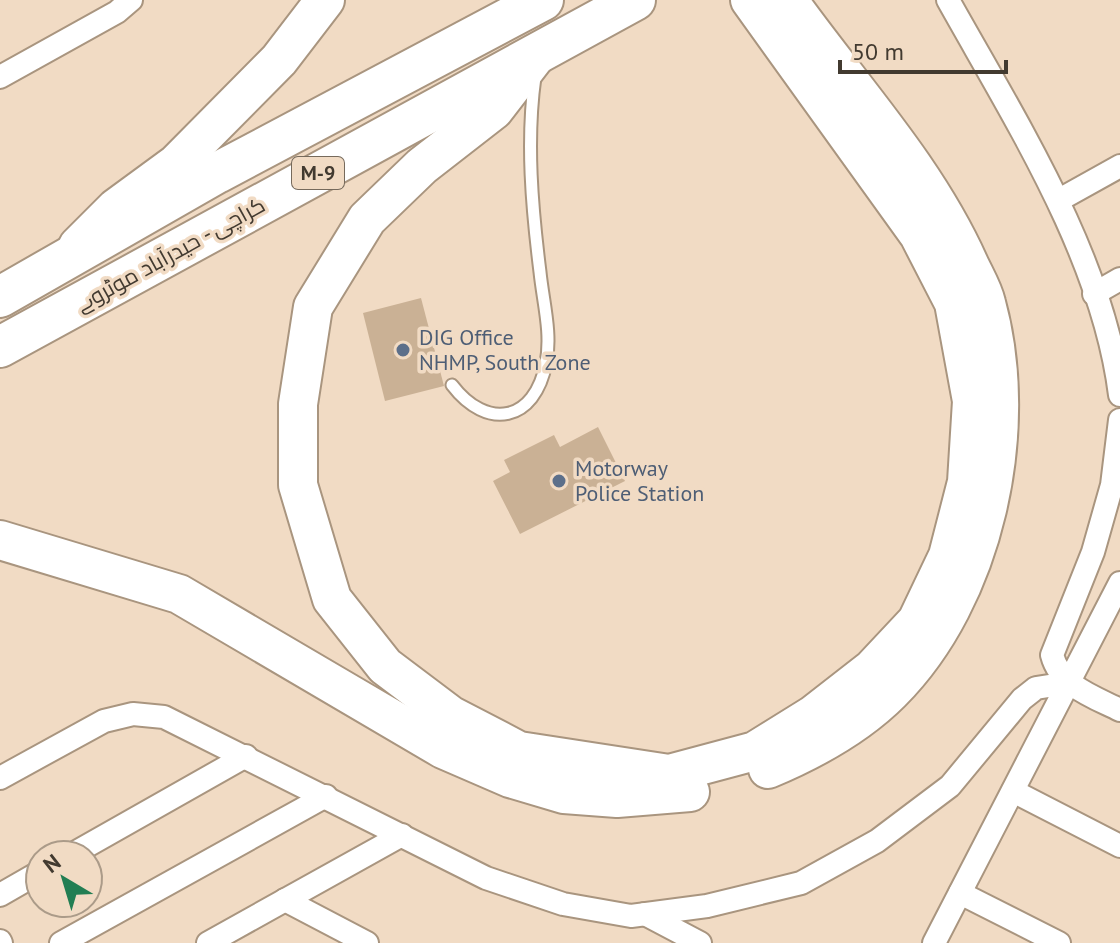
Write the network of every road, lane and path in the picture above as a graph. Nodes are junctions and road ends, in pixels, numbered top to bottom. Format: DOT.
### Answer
graph roads {
  1 [pos="131,0"];
  2 [pos="325,0"];
  3 [pos="543,0"];
  4 [pos="635,0"];
  5 [pos="948,0"];
  6 [pos="775,8"];
  7 [pos="538,53"];
  8 [pos="0,77"];
  9 [pos="1120,166"];
  10 [pos="1059,200"];
  11 [pos="65,259"];
  12 [pos="1120,279"];
  13 [pos="1094,294"];
  14 [pos="0,297"];
  15 [pos="0,347"];
  16 [pos="1118,369"];
  17 [pos="452,385"];
  18 [pos="1120,395"];
  19 [pos="1120,420"];
  20 [pos="0,540"];
  21 [pos="1120,583"];
  22 [pos="1068,683"];
  23 [pos="1120,710"];
  24 [pos="246,756"];
  25 [pos="0,778"];
  26 [pos="1013,791"];
  27 [pos="326,796"];
  28 [pos="402,835"];
  29 [pos="99,839"];
  30 [pos="1120,846"];
  31 [pos="24,881"];
  32 [pos="960,893"];
  33 [pos="0,895"];
  34 [pos="285,900"];
  35 [pos="645,914"];
  36 [pos="246,922"];
  37 [pos="61,943"];
  38 [pos="208,943"];
  39 [pos="236,943"];
  40 [pos="367,943"];
  41 [pos="700,943"];
  42 [pos="934,943"];
  43 [pos="1059,943"];
  1 -- 8 [label="street"];
  2 -- 11 [label="highway"];
  3 -- 11 [label="highway, کراچی - حیدرآباد موٹروے / M-9"];
  4 -- 7 [label="highway, کراچی - حیدرآباد موٹروے / M-9"];
  5 -- 10 [label="street"];
  6 -- 7 [label="highway"];
  6 -- 20 [label="highway"];
  7 -- 15 [label="highway, کراچی - حیدرآباد موٹروے / M-9"];
  7 -- 17 [label="lane"];
  9 -- 10 [label="street"];
  10 -- 13 [label="street"];
  11 -- 14 [label="highway, کراچی - حیدرآباد موٹروے / M-9"];
  12 -- 13 [label="street"];
  13 -- 16 [label="street"];
  16 -- 18 [label="street"];
  19 -- 22 [label="street"];
  21 -- 22 [label="street"];
  22 -- 23 [label="street"];
  22 -- 26 [label="street"];
  22 -- 35 [label="street"];
  24 -- 25 [label="street"];
  24 -- 27 [label="street"];
  24 -- 29 [label="street"];
  26 -- 30 [label="street"];
  26 -- 32 [label="street"];
  27 -- 28 [label="street"];
  27 -- 37 [label="street"];
  28 -- 34 [label="street"];
  28 -- 35 [label="street"];
  31 -- 33 [label="street"];
  32 -- 42 [label="street"];
  32 -- 43 [label="street"];
  34 -- 36 [label="street"];
  34 -- 40 [label="street"];
  35 -- 41 [label="street"];
  36 -- 38 [label="street"];
  36 -- 39 [label="street"];
}
